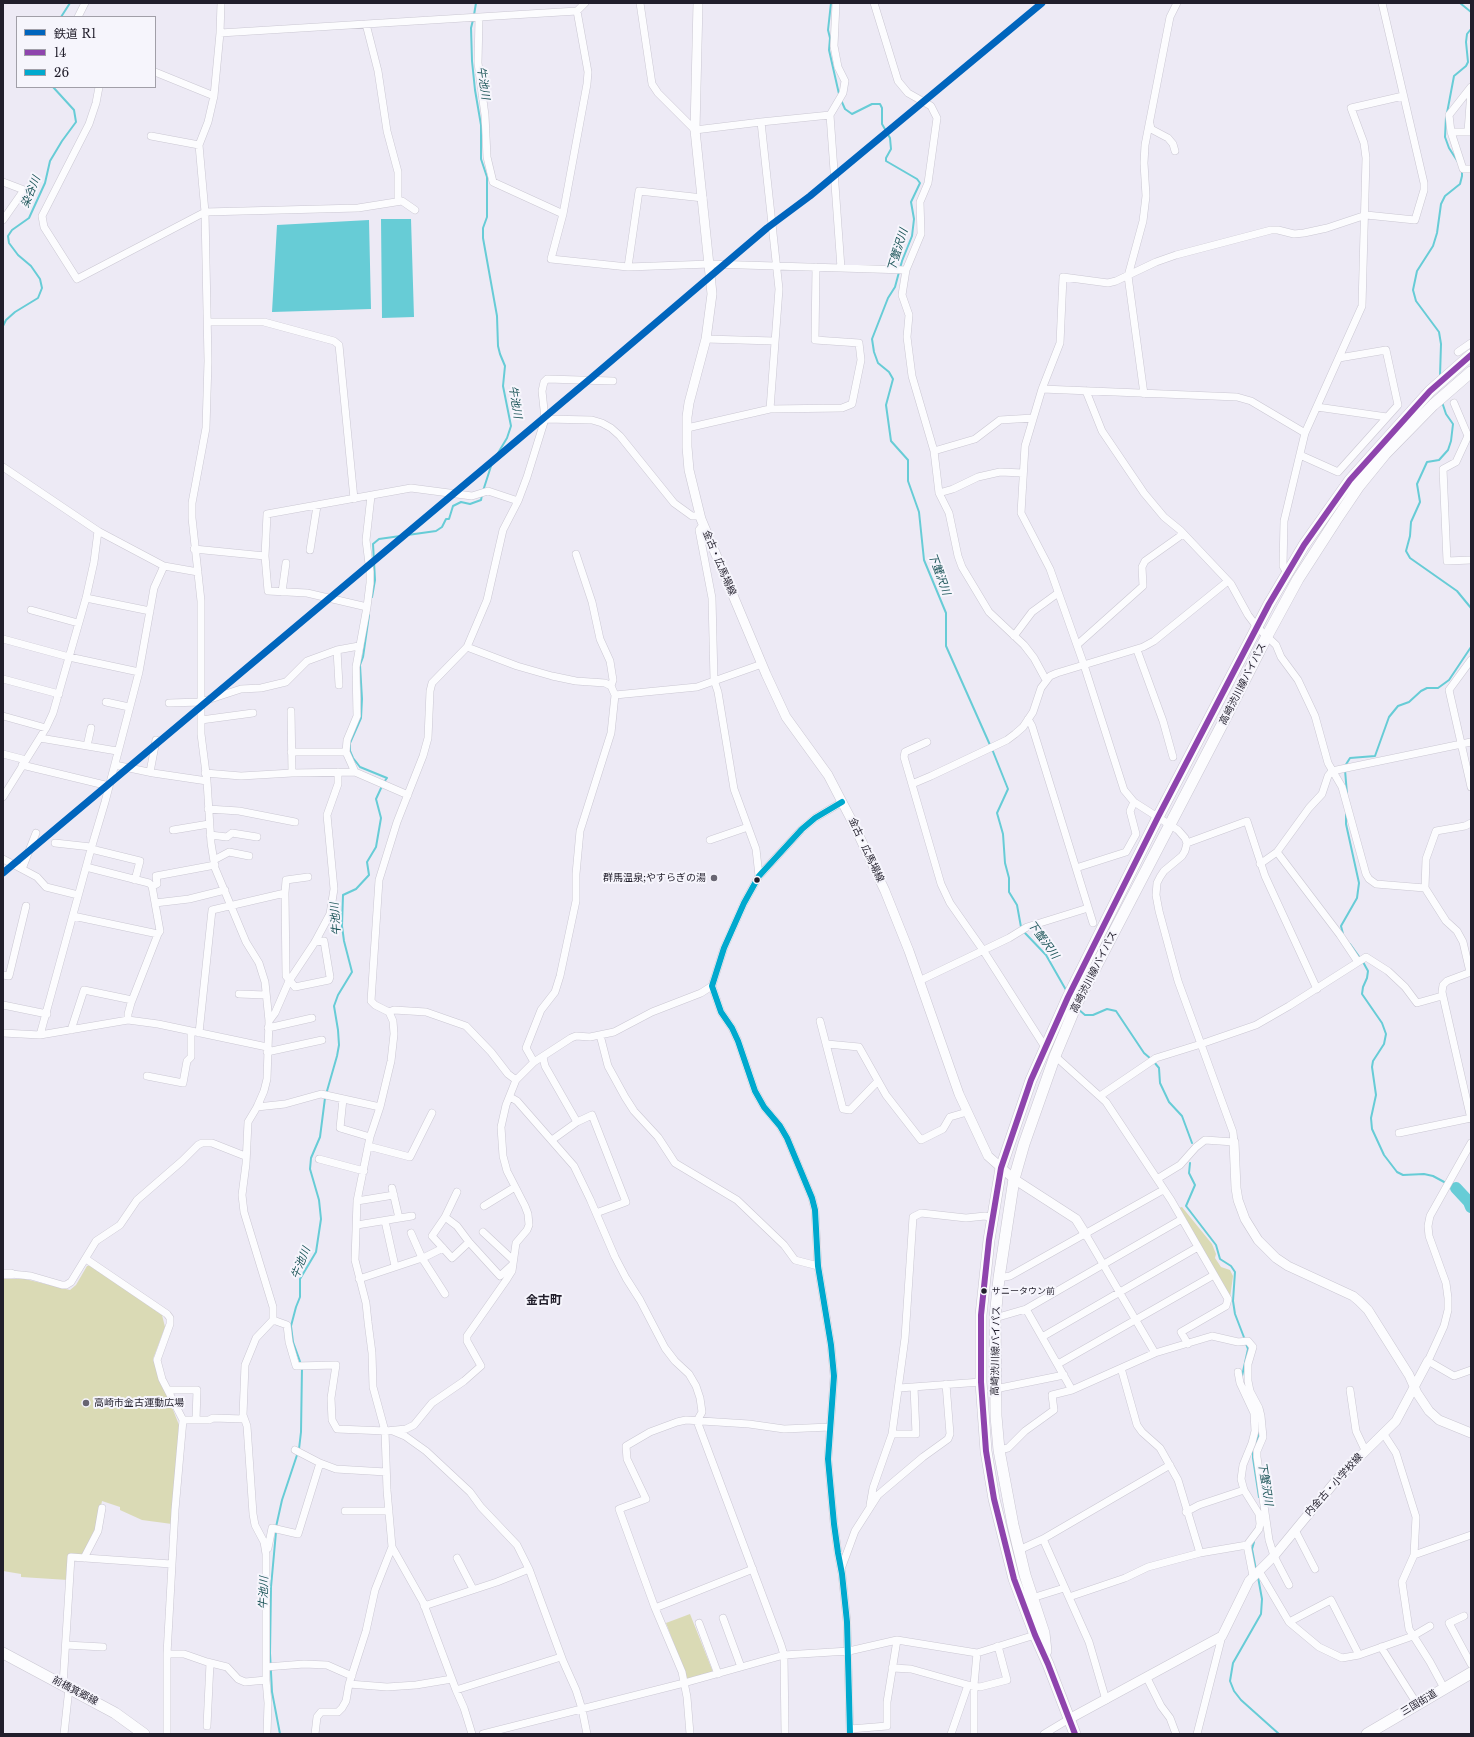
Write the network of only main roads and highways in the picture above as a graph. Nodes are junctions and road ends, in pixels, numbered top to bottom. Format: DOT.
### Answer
graph roads {
  1 [pos="1471,355"];
  2 [pos="1468,374"];
  3 [pos="3,1653"];
  4 [pos="1048,1664"];
  5 [pos="1471,1672"];
  6 [pos="144,1734"];
  7 [pos="1075,1734"];
  8 [pos="1367,1734"];
  1 -- 4 [label="main road, 高崎渋川線バイパス"];
  2 -- 4 [label="main road, 高崎渋川線バイパス"];
  3 -- 6 [label="main road, 前橋箕郷線"];
  4 -- 7 [label="main road, 高崎渋川線バイパス"];
  5 -- 8 [label="main road, 三国街道"];
}
